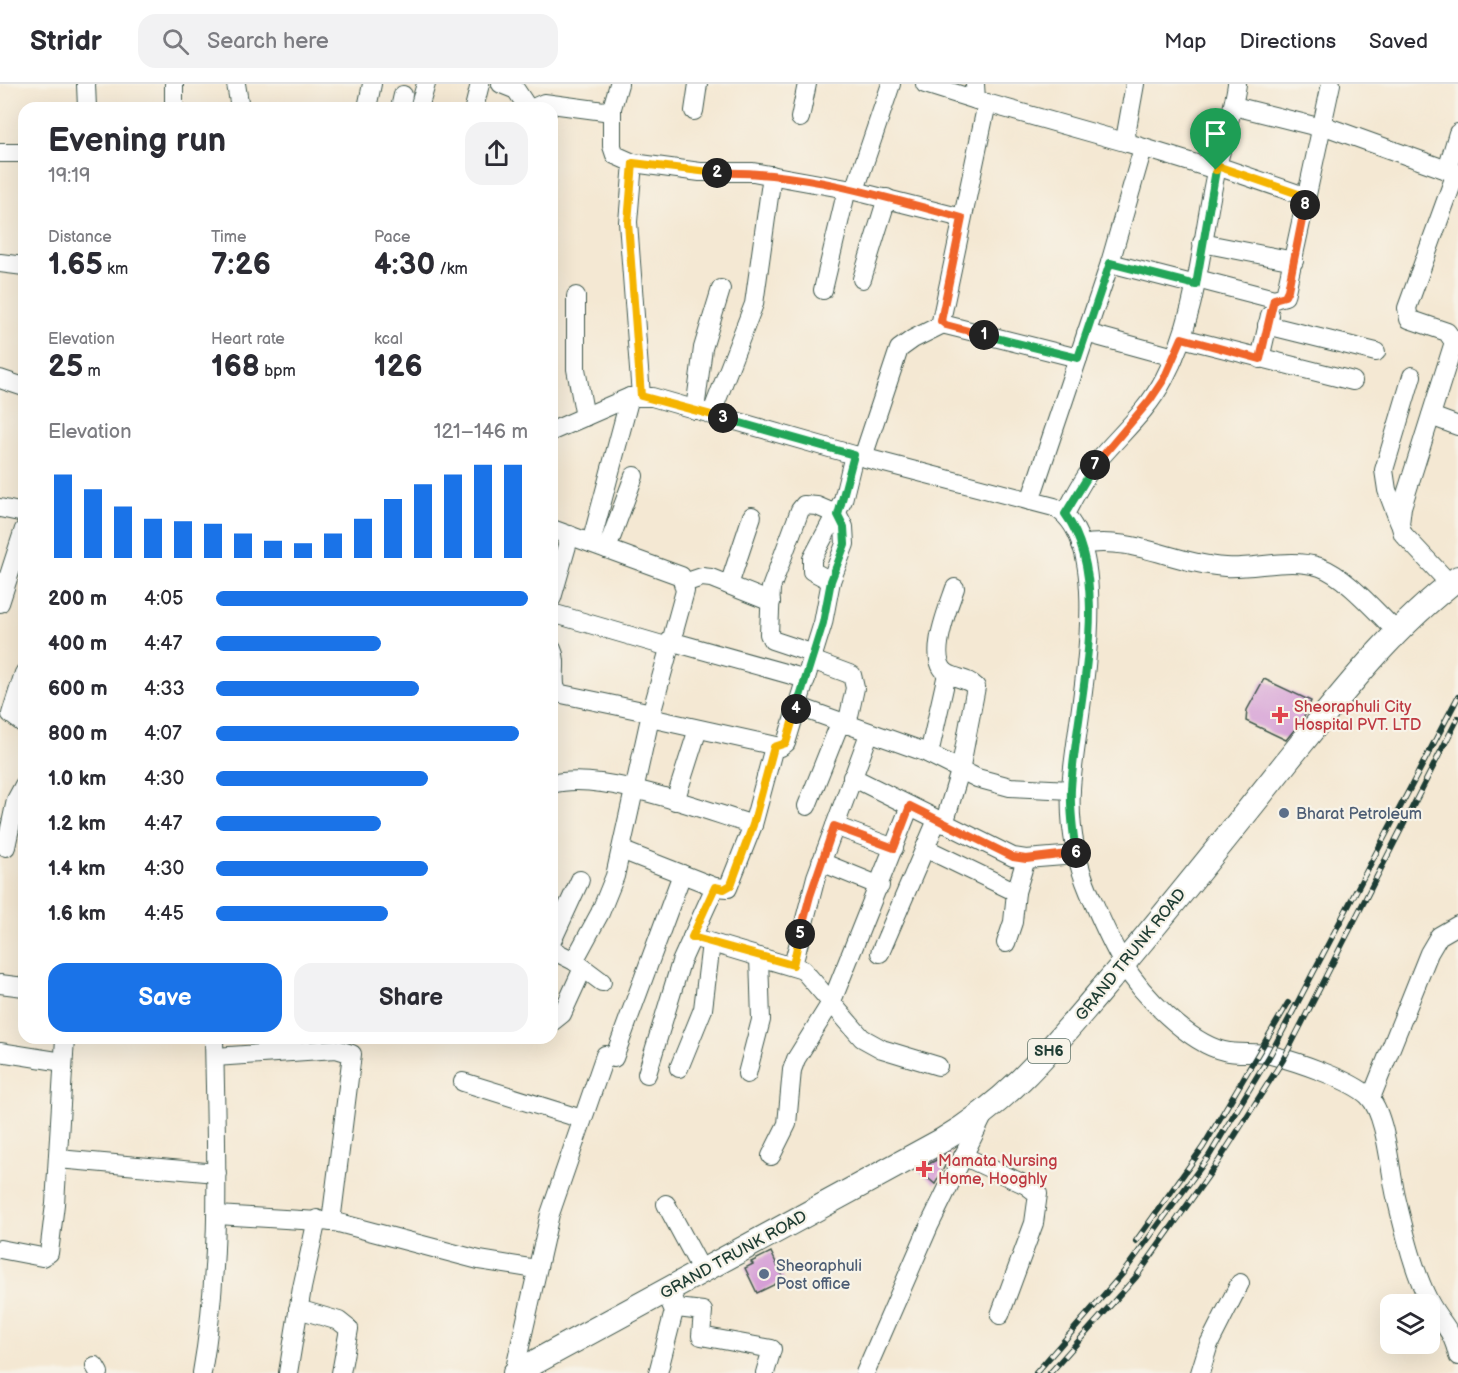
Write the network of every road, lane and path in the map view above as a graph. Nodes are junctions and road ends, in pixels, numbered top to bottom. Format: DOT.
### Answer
graph roads {
  1 [pos="86,84"];
  2 [pos="174,84"];
  3 [pos="237,84"];
  4 [pos="372,84"];
  5 [pos="426,84"];
  6 [pos="480,84"];
  7 [pos="501,84"];
  8 [pos="619,84"];
  9 [pos="698,84"];
  10 [pos="807,84"];
  11 [pos="891,84"];
  12 [pos="925,84"];
  13 [pos="1136,84"];
  14 [pos="1237,84"];
  15 [pos="1330,84"];
  16 [pos="979,96"];
  17 [pos="87,102"];
  18 [pos="174,102"];
  19 [pos="239,102"];
  20 [pos="368,102"];
  21 [pos="421,102"];
  22 [pos="476,102"];
  23 [pos="524,102"];
  24 [pos="558,105"];
  25 [pos="1234,106"];
  26 [pos="612,108"];
  27 [pos="694,111"];
  28 [pos="800,118"];
  29 [pos="1322,126"];
  30 [pos="1458,133"];
  31 [pos="1135,146"];
  32 [pos="0,153"];
  33 [pos="18,153"];
  34 [pos="633,163"];
  35 [pos="1217,168"];
  36 [pos="1454,172"];
  37 [pos="772,175"];
  38 [pos="851,189"];
  39 [pos="1307,197"];
  40 [pos="887,198"];
  41 [pos="962,218"];
  42 [pos="1203,243"];
  43 [pos="1294,261"];
  44 [pos="0,263"];
  45 [pos="1110,263"];
  46 [pos="18,265"];
  47 [pos="862,279"];
  48 [pos="1197,282"];
  49 [pos="721,289"];
  50 [pos="823,290"];
  51 [pos="576,296"];
  52 [pos="1274,299"];
  53 [pos="943,324"];
  54 [pos="1267,326"];
  55 [pos="1086,333"];
  56 [pos="1182,338"];
  57 [pos="1376,352"];
  58 [pos="1173,357"];
  59 [pos="1078,358"];
  60 [pos="1260,359"];
  61 [pos="1412,376"];
  62 [pos="0,379"];
  63 [pos="1353,381"];
  64 [pos="18,385"];
  65 [pos="635,396"];
  66 [pos="703,412"];
  67 [pos="1431,416"];
  68 [pos="585,417"];
  69 [pos="1458,426"];
  70 [pos="558,428"];
  71 [pos="859,456"];
  72 [pos="634,476"];
  73 [pos="1030,501"];
  74 [pos="0,508"];
  75 [pos="18,512"];
  76 [pos="1065,514"];
  77 [pos="838,515"];
  78 [pos="752,516"];
  79 [pos="1400,524"];
  80 [pos="558,531"];
  81 [pos="570,535"];
  82 [pos="1081,545"];
  83 [pos="599,546"];
  84 [pos="18,548"];
  85 [pos="558,577"];
  86 [pos="1454,580"];
  87 [pos="831,581"];
  88 [pos="684,583"];
  89 [pos="729,585"];
  90 [pos="955,588"];
  91 [pos="771,602"];
  92 [pos="0,603"];
  93 [pos="558,615"];
  94 [pos="1397,632"];
  95 [pos="670,644"];
  96 [pos="813,657"];
  97 [pos="947,674"];
  98 [pos="806,679"];
  99 [pos="18,692"];
  100 [pos="558,693"];
  101 [pos="796,710"];
  102 [pos="651,716"];
  103 [pos="18,719"];
  104 [pos="843,724"];
  105 [pos="698,729"];
  106 [pos="869,734"];
  107 [pos="774,747"];
  108 [pos="929,754"];
  109 [pos="960,771"];
  110 [pos="852,777"];
  111 [pos="558,783"];
  112 [pos="634,789"];
  113 [pos="1071,790"];
  114 [pos="18,796"];
  115 [pos="675,801"];
  116 [pos="807,806"];
  117 [pos="910,806"];
  118 [pos="940,822"];
  119 [pos="753,825"];
  120 [pos="834,826"];
  121 [pos="10,848"];
  122 [pos="894,848"];
  123 [pos="925,848"];
  124 [pos="621,850"];
  125 [pos="1076,855"];
  126 [pos="1026,859"];
  127 [pos="821,862"];
  128 [pos="682,874"];
  129 [pos="580,880"];
  130 [pos="880,886"];
  131 [pos="715,887"];
  132 [pos="1016,892"];
  133 [pos="558,928"];
  134 [pos="1457,928"];
  135 [pos="692,937"];
  136 [pos="711,943"];
  137 [pos="1006,943"];
  138 [pos="880,953"];
  139 [pos="558,954"];
  140 [pos="759,957"];
  141 [pos="578,964"];
  142 [pos="1123,964"];
  143 [pos="793,965"];
  144 [pos="602,982"];
  145 [pos="0,984"];
  146 [pos="18,986"];
  147 [pos="832,1001"];
  148 [pos="558,1017"];
  149 [pos="64,1044"];
  150 [pos="214,1044"];
  151 [pos="0,1052"];
  152 [pos="215,1057"];
  153 [pos="63,1062"];
  154 [pos="938,1066"];
  155 [pos="679,1068"];
  156 [pos="647,1074"];
  157 [pos="747,1074"];
  158 [pos="463,1082"];
  159 [pos="1371,1098"];
  160 [pos="984,1114"];
  161 [pos="582,1119"];
  162 [pos="771,1156"];
  163 [pos="963,1156"];
  164 [pos="58,1159"];
  165 [pos="217,1173"];
  166 [pos="666,1204"];
  167 [pos="217,1215"];
  168 [pos="324,1220"];
  169 [pos="0,1249"];
  170 [pos="536,1269"];
  171 [pos="702,1271"];
  172 [pos="1240,1284"];
  173 [pos="668,1289"];
  174 [pos="298,1309"];
  175 [pos="1000,1315"];
  176 [pos="1453,1326"];
  177 [pos="1458,1356"];
  178 [pos="202,1373"];
  179 [pos="288,1373"];
  180 [pos="340,1373"];
  181 [pos="515,1373"];
  182 [pos="658,1373"];
  183 [pos="765,1373"];
  184 [pos="865,1373"];
  185 [pos="1200,1373"];
  1 -- 17 [label="street"];
  2 -- 18 [label="street"];
  3 -- 19 [label="street"];
  4 -- 20 [label="street"];
  5 -- 21 [label="street"];
  6 -- 22 [label="street"];
  7 -- 23 [label="street"];
  8 -- 26 [label="street"];
  9 -- 27 [label="street"];
  10 -- 28 [label="street"];
  11 -- 38 [label="street"];
  12 -- 16 [label="street"];
  13 -- 31 [label="street"];
  14 -- 25 [label="street"];
  15 -- 29 [label="street"];
  16 -- 31 [label="street"];
  16 -- 41 [label="street"];
  24 -- 26 [label="street"];
  25 -- 29 [label="street"];
  25 -- 35 [label="street"];
  26 -- 34 [label="street"];
  29 -- 36 [label="street"];
  29 -- 39 [label="street"];
  30 -- 36 [label="street"];
  31 -- 35 [label="street"];
  31 -- 45 [label="street"];
  32 -- 33 [label="street"];
  34 -- 37 [label="street"];
  34 -- 65 [label="street"];
  35 -- 39 [label="street"];
  35 -- 42 [label="street"];
  36 -- 67 [label="street"];
  37 -- 38 [label="street"];
  37 -- 66 [label="street"];
  38 -- 40 [label="street"];
  38 -- 50 [label="street"];
  39 -- 43 [label="street"];
  40 -- 41 [label="street"];
  40 -- 47 [label="street"];
  41 -- 53 [label="street"];
  42 -- 43 [label="street"];
  42 -- 48 [label="street"];
  43 -- 52 [label="street"];
  44 -- 46 [label="street"];
  45 -- 48 [label="street"];
  45 -- 55 [label="street"];
  48 -- 52 [label="street"];
  48 -- 56 [label="street"];
  49 -- 66 [label="street"];
  51 -- 68 [label="street"];
  52 -- 54 [label="street"];
  53 -- 59 [label="street"];
  53 -- 71 [label="street"];
  54 -- 57 [label="street"];
  54 -- 60 [label="street"];
  55 -- 58 [label="street"];
  55 -- 59 [label="street"];
  56 -- 58 [label="street"];
  56 -- 60 [label="street"];
  58 -- 76 [label="street"];
  59 -- 73 [label="street"];
  60 -- 63 [label="street"];
  61 -- 79 [label="street"];
  62 -- 64 [label="street"];
  65 -- 66 [label="street"];
  65 -- 68 [label="street"];
  65 -- 83 [label="street"];
  66 -- 71 [label="street"];
  67 -- 69 [label="street"];
  67 -- 79 [label="street"];
  68 -- 70 [label="street"];
  71 -- 73 [label="street"];
  71 -- 77 [label="street"];
  72 -- 83 [label="street"];
  73 -- 76 [label="street"];
  74 -- 75 [label="street"];
  76 -- 82 [label="street"];
  77 -- 87 [label="street"];
  77 -- 87 [label="street"];
  77 -- 91 [label="street"];
  78 -- 89 [label="street"];
  79 -- 86 [label="street"];
  80 -- 81 [label="street"];
  81 -- 83 [label="street"];
  81 -- 85 [label="street"];
  82 -- 94 [label="street"];
  82 -- 113 [label="street"];
  83 -- 88 [label="street"];
  84 -- 92 [label="street"];
  86 -- 94 [label="main road, GRAND TRUNK ROAD / SH6"];
  87 -- 96 [label="street"];
  88 -- 89 [label="street"];
  88 -- 95 [label="street"];
  89 -- 91 [label="street"];
  90 -- 97 [label="street"];
  91 -- 96 [label="street"];
  93 -- 95 [label="street"];
  94 -- 142 [label="main road, GRAND TRUNK ROAD / SH6"];
  95 -- 98 [label="street"];
  95 -- 102 [label="street"];
  96 -- 98 [label="street"];
  96 -- 104 [label="street"];
  97 -- 108 [label="street"];
  97 -- 109 [label="street"];
  98 -- 101 [label="street"];
  99 -- 103 [label="street"];
  100 -- 102 [label="street"];
  101 -- 104 [label="street"];
  101 -- 107 [label="street"];
  102 -- 105 [label="street"];
  102 -- 112 [label="street"];
  104 -- 106 [label="street"];
  104 -- 116 [label="street"];
  105 -- 107 [label="street"];
  105 -- 115 [label="street"];
  106 -- 108 [label="street"];
  106 -- 110 [label="street"];
  107 -- 119 [label="street"];
  108 -- 109 [label="street"];
  109 -- 113 [label="street"];
  109 -- 118 [label="street"];
  110 -- 117 [label="street"];
  110 -- 120 [label="street"];
  111 -- 112 [label="street"];
  112 -- 115 [label="street"];
  112 -- 124 [label="street"];
  113 -- 125 [label="street"];
  114 -- 121 [label="street"];
  115 -- 119 [label="street"];
  117 -- 118 [label="street"];
  117 -- 122 [label="street"];
  118 -- 123 [label="street"];
  118 -- 126 [label="street"];
  119 -- 131 [label="street"];
  120 -- 122 [label="street"];
  120 -- 127 [label="street"];
  122 -- 130 [label="street"];
  123 -- 132 [label="street"];
  123 -- 138 [label="street"];
  124 -- 128 [label="street"];
  124 -- 141 [label="street"];
  125 -- 126 [label="street"];
  125 -- 142 [label="street"];
  126 -- 132 [label="street"];
  127 -- 130 [label="street"];
  127 -- 143 [label="street"];
  128 -- 131 [label="street"];
  128 -- 161 [label="street"];
  129 -- 133 [label="street"];
  130 -- 147 [label="street"];
  131 -- 135 [label="street"];
  132 -- 137 [label="street"];
  134 -- 159 [label="street"];
  135 -- 136 [label="street"];
  135 -- 156 [label="street"];
  136 -- 140 [label="street"];
  136 -- 155 [label="street"];
  139 -- 141 [label="street"];
  140 -- 143 [label="street"];
  140 -- 157 [label="street"];
  141 -- 144 [label="street"];
  141 -- 148 [label="street"];
  142 -- 159 [label="street"];
  142 -- 160 [label="main road, GRAND TRUNK ROAD / SH6"];
  143 -- 147 [label="street"];
  145 -- 146 [label="street"];
  147 -- 154 [label="street"];
  147 -- 162 [label="street"];
  149 -- 153 [label="street"];
  150 -- 152 [label="street"];
  151 -- 153 [label="street"];
  152 -- 165 [label="street"];
  152 -- 168 [label="street"];
  153 -- 164 [label="street"];
  158 -- 161 [label="street"];
  159 -- 176 [label="street"];
  160 -- 163 [label="street"];
  160 -- 171 [label="main road, GRAND TRUNK ROAD / SH6"];
  161 -- 170 [label="street"];
  163 -- 175 [label="street"];
  163 -- 184 [label="street"];
  164 -- 165 [label="street"];
  164 -- 169 [label="street"];
  165 -- 167 [label="street"];
  166 -- 171 [label="street"];
  167 -- 168 [label="street"];
  167 -- 178 [label="street"];
  168 -- 170 [label="street"];
  168 -- 174 [label="street"];
  170 -- 181 [label="street"];
  171 -- 173 [label="main road, GRAND TRUNK ROAD / SH6"];
  172 -- 185 [label="street"];
  173 -- 181 [label="main road, GRAND TRUNK ROAD / SH6"];
  173 -- 182 [label="street"];
  173 -- 183 [label="street"];
  174 -- 179 [label="street"];
  174 -- 180 [label="street"];
  176 -- 177 [label="street"];
}
